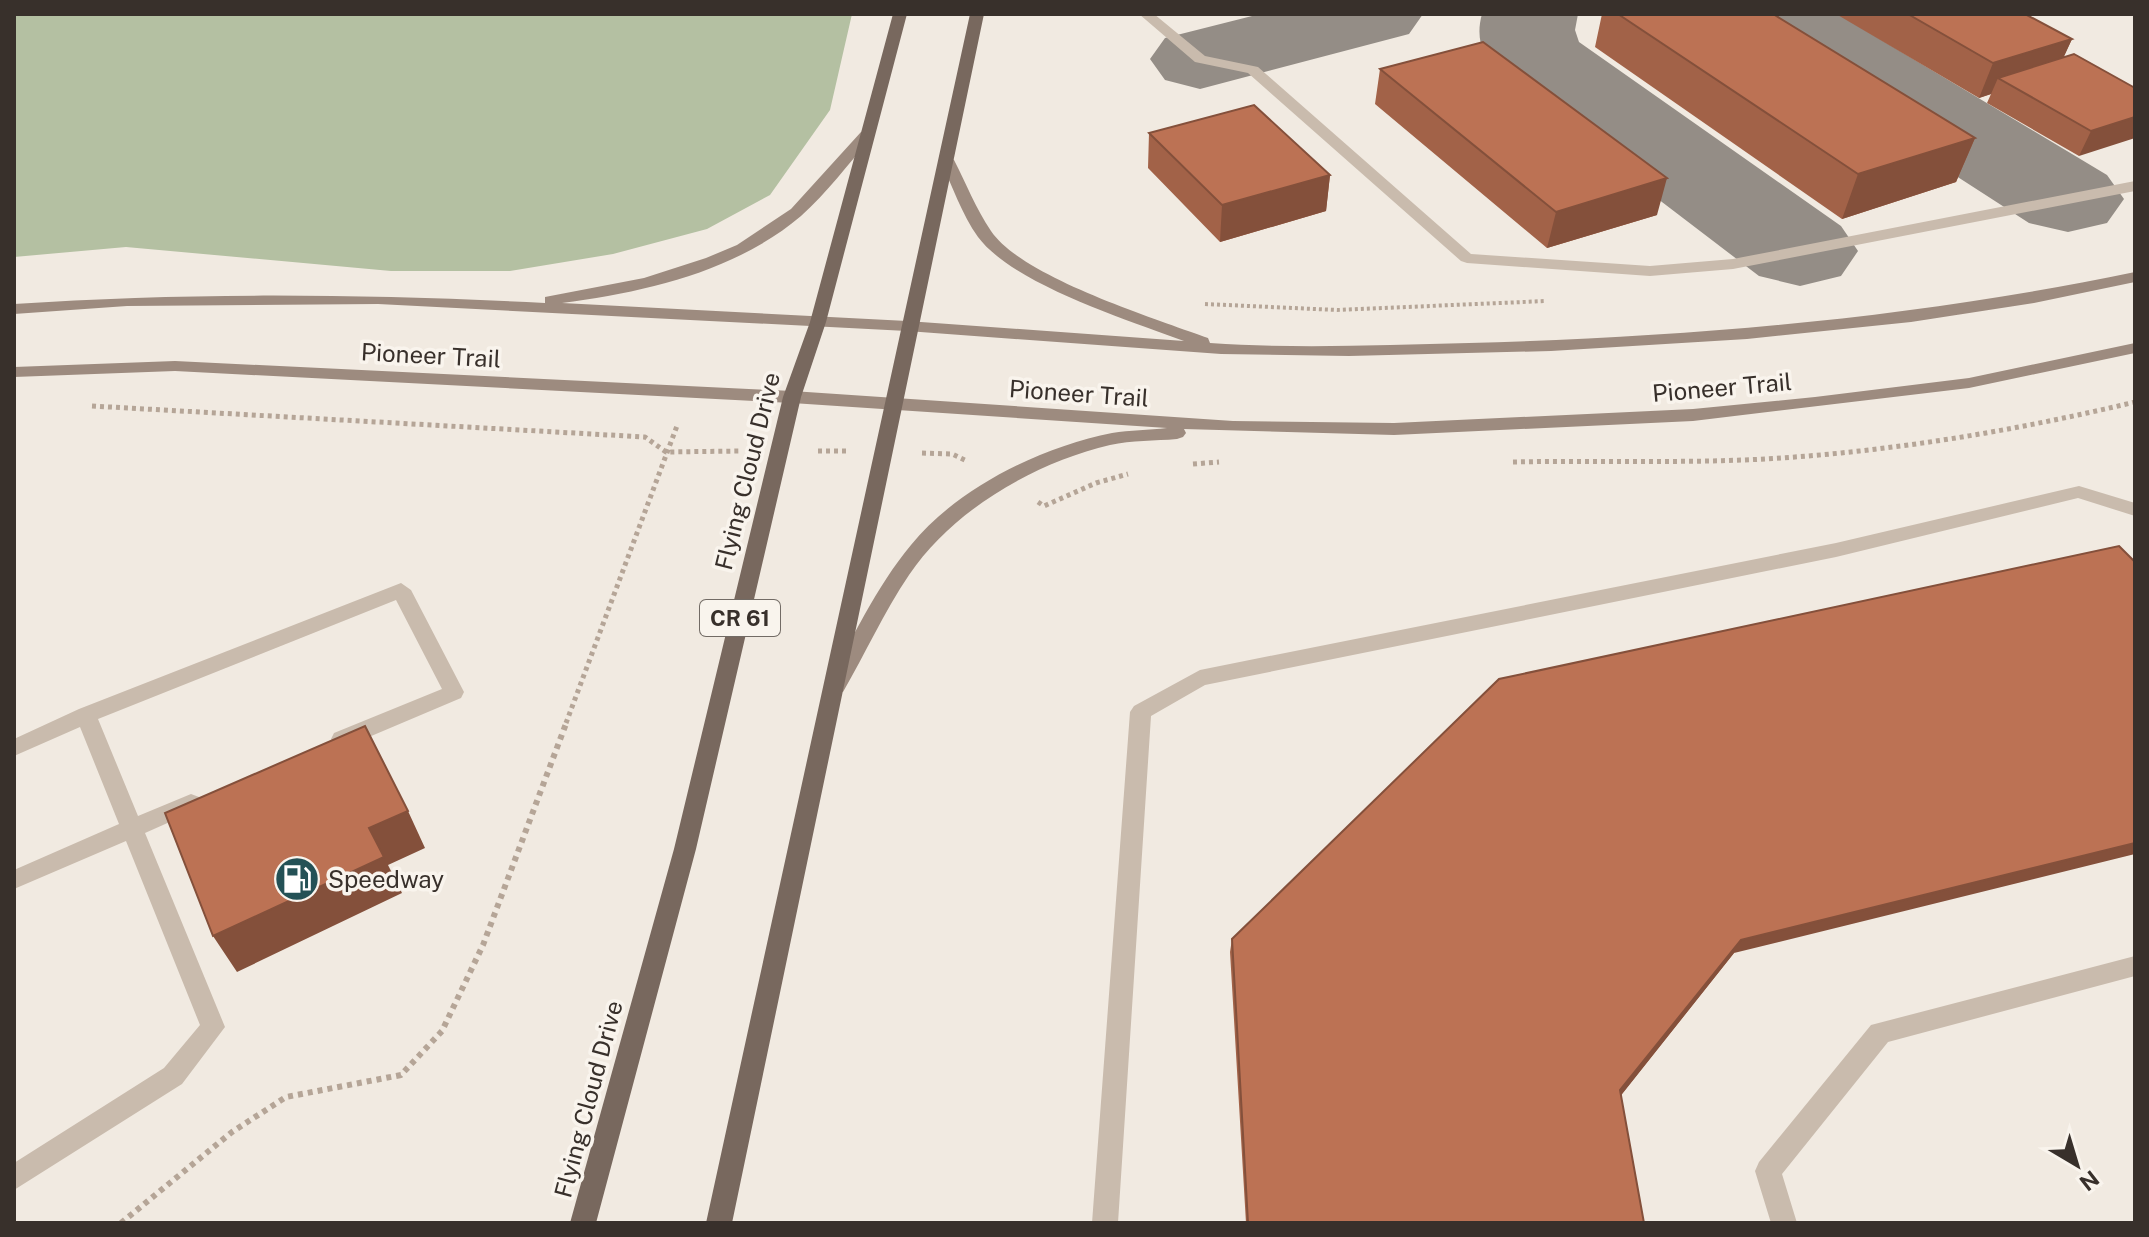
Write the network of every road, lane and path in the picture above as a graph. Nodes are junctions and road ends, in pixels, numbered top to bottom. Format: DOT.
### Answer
graph roads {
  1 [pos="900,14"];
  2 [pos="977,14"];
  3 [pos="1146,14"];
  4 [pos="866,135"];
  5 [pos="947,160"];
  6 [pos="2135,186"];
  7 [pos="2135,277"];
  8 [pos="491,306"];
  9 [pos="14,309"];
  10 [pos="818,322"];
  11 [pos="907,326"];
  12 [pos="2135,348"];
  13 [pos="1221,349"];
  14 [pos="14,372"];
  15 [pos="691,393"];
  16 [pos="792,397"];
  17 [pos="893,406"];
  18 [pos="1233,427"];
  19 [pos="2135,510"];
  20 [pos="832,694"];
  21 [pos="86,715"];
  22 [pos="323,747"];
  23 [pos="14,748"];
  24 [pos="207,796"];
  25 [pos="134,827"];
  26 [pos="14,880"];
  27 [pos="2135,966"];
  28 [pos="14,1178"];
  29 [pos="121,1223"];
  30 [pos="583,1223"];
  31 [pos="719,1223"];
  32 [pos="1105,1223"];
  33 [pos="1784,1223"];
  1 -- 4 [label="main road, Flying Cloud Drive / CR 61"];
  2 -- 5 [label="main road"];
  3 -- 6 [label="lane"];
  4 -- 8 [label="main road"];
  4 -- 10 [label="main road, Flying Cloud Drive / CR 61"];
  5 -- 11 [label="main road"];
  5 -- 13 [label="main road"];
  7 -- 13 [label="main road"];
  8 -- 9 [label="main road"];
  8 -- 10 [label="main road"];
  10 -- 11 [label="main road"];
  10 -- 16 [label="main road, Flying Cloud Drive / CR 61"];
  11 -- 13 [label="main road"];
  11 -- 17 [label="main road"];
  12 -- 18 [label="main road, Pioneer Trail"];
  14 -- 15 [label="main road, Pioneer Trail"];
  15 -- 16 [label="main road, Pioneer Trail"];
  15 -- 29 [label="path"];
  16 -- 17 [label="main road, Pioneer Trail"];
  16 -- 30 [label="main road, Flying Cloud Drive / CR 61"];
  17 -- 18 [label="main road, Pioneer Trail"];
  17 -- 20 [label="main road"];
  18 -- 20 [label="main road"];
  19 -- 32 [label="lane"];
  20 -- 31 [label="main road"];
  21 -- 22 [label="lane"];
  21 -- 23 [label="lane"];
  21 -- 25 [label="lane"];
  24 -- 25 [label="lane"];
  25 -- 26 [label="lane"];
  25 -- 28 [label="lane"];
  27 -- 33 [label="lane"];
}
